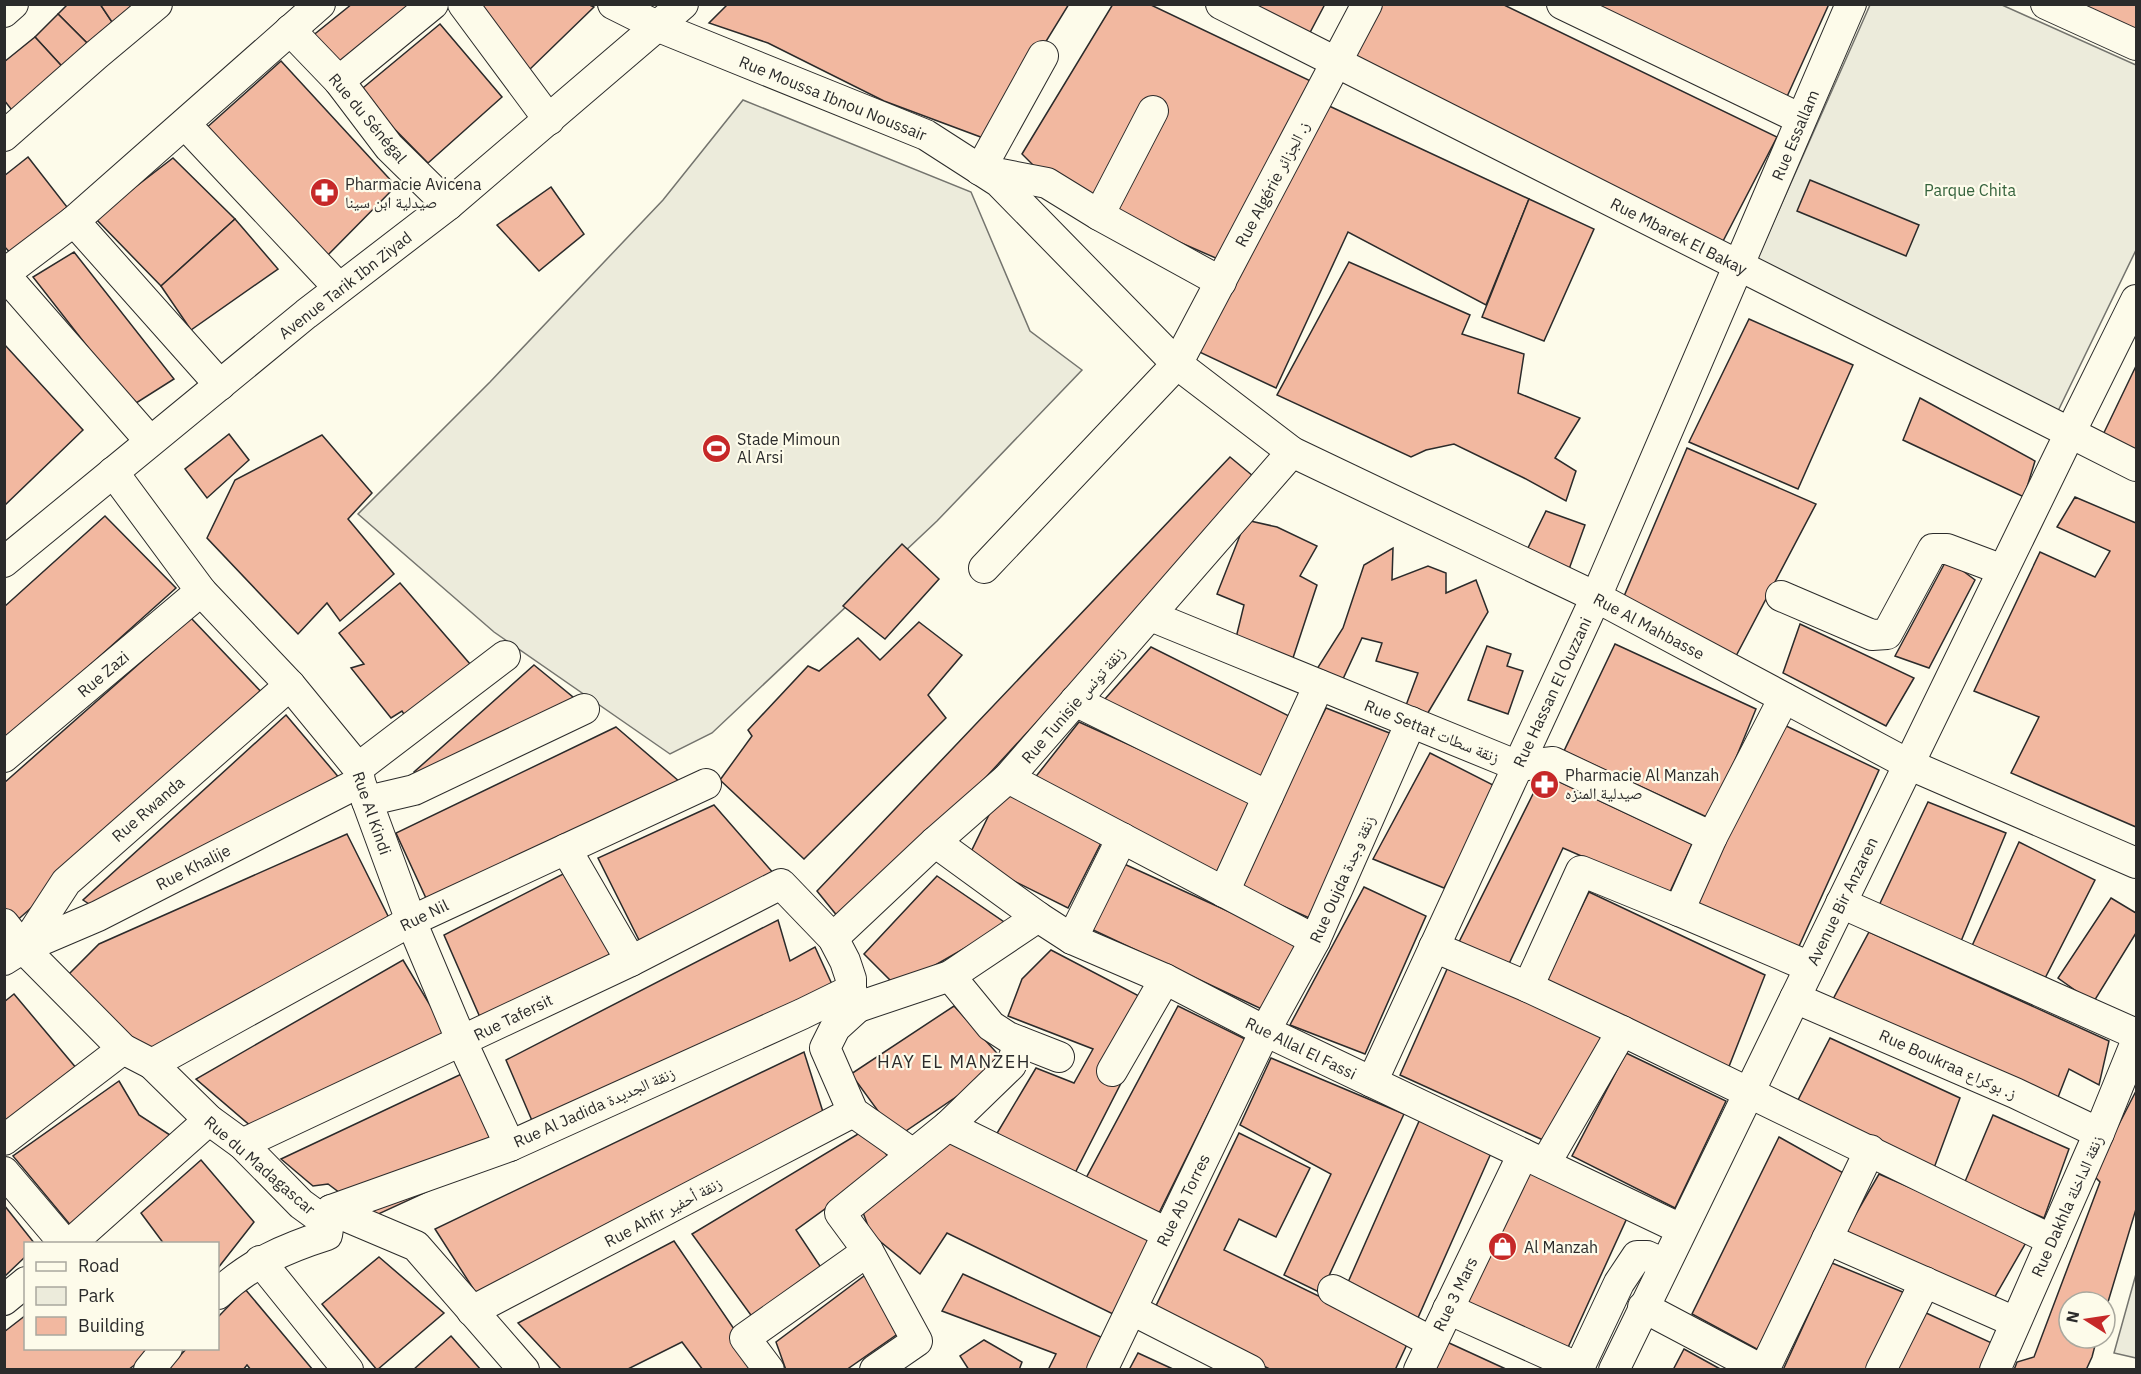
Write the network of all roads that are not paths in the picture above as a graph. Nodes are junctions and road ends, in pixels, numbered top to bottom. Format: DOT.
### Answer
graph roads {
  1 [pos="13,4"];
  2 [pos="157,4"];
  3 [pos="433,4"];
  4 [pos="463,4"];
  5 [pos="613,4"];
  6 [pos="683,4"];
  7 [pos="1221,4"];
  8 [pos="1367,4"];
  9 [pos="1562,4"];
  10 [pos="1851,4"];
  11 [pos="2046,4"];
  12 [pos="4,12"];
  13 [pos="303,14"];
  14 [pos="659,27"];
  15 [pos="2136,45"];
  16 [pos="1043,56"];
  17 [pos="1336,63"];
  18 [pos="339,81"];
  19 [pos="1153,111"];
  20 [pos="1801,119"];
  21 [pos="549,120"];
  22 [pos="186,124"];
  23 [pos="4,136"];
  24 [pos="980,170"];
  25 [pos="448,205"];
  26 [pos="1099,215"];
  27 [pos="74,221"];
  28 [pos="1738,266"];
  29 [pos="5,274"];
  30 [pos="1221,282"];
  31 [pos="339,288"];
  32 [pos="2136,300"];
  33 [pos="1177,364"];
  34 [pos="220,385"];
  35 [pos="2070,433"];
  36 [pos="150,441"];
  37 [pos="1292,452"];
  38 [pos="2136,466"];
  39 [pos="113,472"];
  40 [pos="4,562"];
  41 [pos="984,568"];
  42 [pos="2003,570"];
  43 [pos="201,591"];
  44 [pos="1781,596"];
  45 [pos="1596,597"];
  46 [pos="1151,616"];
  47 [pos="504,656"];
  48 [pos="290,685"];
  49 [pos="1319,685"];
  50 [pos="1784,698"];
  51 [pos="1076,702"];
  52 [pos="584,710"];
  53 [pos="1411,722"];
  54 [pos="4,757"];
  55 [pos="1908,764"];
  56 [pos="1518,766"];
  57 [pos="1008,778"];
  58 [pos="362,784"];
  59 [pos="706,784"];
  60 [pos="1268,796"];
  61 [pos="1712,837"];
  62 [pos="1122,838"];
  63 [pos="935,842"];
  64 [pos="566,849"];
  65 [pos="2136,863"];
  66 [pos="1224,892"];
  67 [pos="1841,903"];
  68 [pos="1678,911"];
  69 [pos="1038,917"];
  70 [pos="411,921"];
  71 [pos="4,924"];
  72 [pos="833,938"];
  73 [pos="1072,939"];
  74 [pos="1315,940"];
  75 [pos="1434,947"];
  76 [pos="14,954"];
  77 [pos="632,960"];
  78 [pos="1809,968"];
  79 [pos="950,976"];
  80 [pos="1165,979"];
  81 [pos="1528,987"];
  82 [pos="855,998"];
  83 [pos="1795,998"];
  84 [pos="1265,1031"];
  85 [pos="1622,1031"];
  86 [pos="2136,1035"];
  87 [pos="462,1042"];
  88 [pos="1020,1042"];
  89 [pos="2136,1042"];
  90 [pos="123,1049"];
  91 [pos="1059,1057"];
  92 [pos="152,1064"];
  93 [pos="1112,1071"];
  94 [pos="1372,1082"];
  95 [pos="1748,1093"];
  96 [pos="853,1112"];
  97 [pos="209,1120"];
  98 [pos="948,1126"];
  99 [pos="2099,1133"];
  100 [pos="4,1140"];
  101 [pos="242,1144"];
  102 [pos="510,1146"];
  103 [pos="1870,1150"];
  104 [pos="913,1154"];
  105 [pos="1534,1159"];
  106 [pos="4,1172"];
  107 [pos="331,1209"];
  108 [pos="1682,1229"];
  109 [pos="1167,1233"];
  110 [pos="1827,1239"];
  111 [pos="2052,1240"];
  112 [pos="63,1242"];
  113 [pos="72,1242"];
  114 [pos="868,1251"];
  115 [pos="260,1261"];
  116 [pos="1665,1263"];
  117 [pos="1925,1282"];
  118 [pos="24,1284"];
  119 [pos="1333,1290"];
  120 [pos="219,1293"];
  121 [pos="4,1300"];
  122 [pos="1643,1307"];
  123 [pos="1448,1309"];
  124 [pos="1132,1310"];
  125 [pos="472,1311"];
  126 [pos="2015,1323"];
  127 [pos="1432,1342"];
  128 [pos="165,1350"];
  129 [pos="1578,1369"];
  130 [pos="148,1370"];
  131 [pos="348,1370"];
  132 [pos="524,1370"];
  133 [pos="769,1370"];
  134 [pos="875,1370"];
  135 [pos="1102,1370"];
  136 [pos="1250,1370"];
  137 [pos="1419,1370"];
  138 [pos="1614,1370"];
  139 [pos="1763,1370"];
  140 [pos="1881,1370"];
  141 [pos="1995,1370"];
  1 -- 12 [label="street"];
  2 -- 23 [label="street"];
  3 -- 18 [label="street"];
  4 -- 21 [label="street"];
  5 -- 14 [label="street, Rue Moussa Ibnou Noussair"];
  6 -- 14 [label="street, Avenue Tarik Ibn Ziyad"];
  7 -- 17 [label="street, Rue Mbarek El Bakay"];
  8 -- 17 [label="street, Rue Algérie ز. الجزائر"];
  9 -- 20 [label="street"];
  10 -- 20 [label="street, Rue Essallam"];
  11 -- 15 [label="street"];
  13 -- 18 [label="street, Rue du Sénégal"];
  13 -- 22 [label="street"];
  14 -- 21 [label="street, Avenue Tarik Ibn Ziyad"];
  14 -- 24 [label="street, Rue Moussa Ibnou Noussair"];
  16 -- 24 [label="street"];
  17 -- 28 [label="street, Rue Mbarek El Bakay"];
  17 -- 30 [label="street, Rue Algérie ز. الجزائر"];
  18 -- 25 [label="street, Rue du Sénégal"];
  19 -- 26 [label="street"];
  20 -- 28 [label="street, Rue Essallam"];
  21 -- 25 [label="street, Avenue Tarik Ibn Ziyad"];
  22 -- 27 [label="street"];
  22 -- 31 [label="street"];
  24 -- 26 [label="street"];
  24 -- 33 [label="street, Rue Moussa Ibnou Noussair"];
  25 -- 31 [label="street, Avenue Tarik Ibn Ziyad"];
  26 -- 30 [label="street"];
  27 -- 29 [label="street"];
  27 -- 34 [label="street"];
  28 -- 35 [label="street, Rue Mbarek El Bakay"];
  28 -- 45 [label="street, Rue Hassan El Ouzzani"];
  29 -- 36 [label="street"];
  30 -- 33 [label="street, Rue Algérie ز. الجزائر"];
  31 -- 34 [label="street, Avenue Tarik Ibn Ziyad"];
  32 -- 35 [label="street, Avenue Bir Anzaren"];
  33 -- 37 [label="street, Rue Al Mahbasse"];
  33 -- 41 [label="street, Rue Algérie ز. الجزائر"];
  34 -- 36 [label="street, Avenue Tarik Ibn Ziyad"];
  35 -- 38 [label="street, Rue Mbarek El Bakay"];
  35 -- 42 [label="street, Avenue Bir Anzaren"];
  36 -- 39 [label="street, Avenue Tarik Ibn Ziyad"];
  37 -- 45 [label="street, Rue Al Mahbasse"];
  37 -- 46 [label="street, Rue Tunisie زنقة تونس"];
  39 -- 40 [label="street, Avenue Tarik Ibn Ziyad"];
  39 -- 43 [label="street, Rue Al Kindi"];
  42 -- 44 [label="street"];
  42 -- 55 [label="street, Avenue Bir Anzaren"];
  43 -- 48 [label="street, Rue Al Kindi"];
  43 -- 54 [label="street, Rue Zazi"];
  45 -- 50 [label="street, Rue Al Mahbasse"];
  45 -- 56 [label="street, Rue Hassan El Ouzzani"];
  46 -- 49 [label="street, Rue Settat زنقة سطات"];
  46 -- 51 [label="street, Rue Tunisie زنقة تونس"];
  47 -- 58 [label="street"];
  48 -- 58 [label="street, Rue Al Kindi"];
  48 -- 76 [label="street, Rue Rwanda"];
  49 -- 53 [label="street, Rue Settat زنقة سطات"];
  49 -- 60 [label="street"];
  50 -- 55 [label="street, Rue Al Mahbasse"];
  50 -- 61 [label="street"];
  51 -- 57 [label="street, Rue Tunisie زنقة تونس"];
  51 -- 60 [label="street"];
  52 -- 58 [label="street"];
  53 -- 56 [label="street, Rue Settat زنقة سطات"];
  53 -- 74 [label="street, Rue Oujda زنقة وجدة"];
  55 -- 65 [label="street, Rue Al Mahbasse"];
  55 -- 67 [label="street, Avenue Bir Anzaren"];
  56 -- 61 [label="street, Rue Settat زنقة سطات"];
  56 -- 75 [label="street, Rue Hassan El Ouzzani"];
  57 -- 62 [label="street"];
  57 -- 63 [label="street, Rue Tunisie زنقة تونس"];
  58 -- 70 [label="street, Rue Al Kindi"];
  58 -- 76 [label="street, Rue Khalije"];
  59 -- 64 [label="street, Rue Nil"];
  60 -- 66 [label="street"];
  61 -- 68 [label="street"];
  62 -- 66 [label="street"];
  62 -- 73 [label="street"];
  63 -- 69 [label="street, Rue Allal El Fassi"];
  63 -- 72 [label="street, Rue Tunisie زنقة تونس"];
  64 -- 70 [label="street, Rue Nil"];
  64 -- 77 [label="street"];
  66 -- 74 [label="street"];
  67 -- 78 [label="street, Avenue Bir Anzaren"];
  67 -- 86 [label="street"];
  68 -- 78 [label="street"];
  68 -- 81 [label="street"];
  69 -- 73 [label="street, Rue Allal El Fassi"];
  69 -- 79 [label="street"];
  70 -- 87 [label="street, Rue Al Kindi"];
  70 -- 92 [label="street, Rue Nil"];
  71 -- 76 [label="street, Rue du Madagascar"];
  72 -- 77 [label="street, Rue Tafersit"];
  72 -- 82 [label="street"];
  73 -- 80 [label="street, Rue Allal El Fassi"];
  74 -- 84 [label="street, Rue Oujda زنقة وجدة"];
  75 -- 81 [label="street"];
  75 -- 94 [label="street, Rue Hassan El Ouzzani"];
  76 -- 90 [label="street, Rue du Madagascar"];
  77 -- 87 [label="street, Rue Tafersit"];
  78 -- 83 [label="street, Avenue Bir Anzaren"];
  79 -- 82 [label="street"];
  79 -- 88 [label="street"];
  80 -- 84 [label="street, Rue Allal El Fassi"];
  80 -- 93 [label="street"];
  81 -- 85 [label="street"];
  82 -- 96 [label="street"];
  82 -- 102 [label="street, Rue Al Jadida زنقة الجديدة"];
  83 -- 95 [label="street, Avenue Bir Anzaren"];
  83 -- 99 [label="street, Rue Boukraa ز. بوكراع"];
  84 -- 94 [label="street, Rue Allal El Fassi"];
  84 -- 109 [label="street, Rue Ab Torres"];
  85 -- 95 [label="street"];
  85 -- 105 [label="street, Rue 3 Mars"];
  87 -- 101 [label="street, Rue Tafersit"];
  87 -- 102 [label="street, Rue Al Kindi"];
  88 -- 91 [label="street"];
  88 -- 98 [label="street"];
  89 -- 99 [label="street, Rue Dakhla زنقة الداخلة"];
  90 -- 92 [label="street, Rue du Madagascar"];
  90 -- 100 [label="street"];
  92 -- 97 [label="street, Rue du Madagascar"];
  94 -- 105 [label="street, Rue Allal El Fassi"];
  95 -- 103 [label="street"];
  95 -- 108 [label="street, Avenue Bir Anzaren"];
  96 -- 104 [label="street"];
  96 -- 125 [label="street, Rue Ahfir زنقة أحفير"];
  97 -- 101 [label="street, Rue du Madagascar"];
  97 -- 113 [label="street"];
  98 -- 104 [label="street"];
  98 -- 109 [label="street"];
  99 -- 111 [label="street, Rue Dakhla زنقة الداخلة"];
  101 -- 107 [label="street, Rue du Madagascar"];
  102 -- 107 [label="street, Rue Al Jadida زنقة الجديدة"];
  103 -- 110 [label="street"];
  103 -- 111 [label="street"];
  104 -- 114 [label="street"];
  105 -- 108 [label="street, Rue Allal El Fassi"];
  105 -- 123 [label="street, Rue 3 Mars"];
  106 -- 112 [label="street"];
  107 -- 115 [label="street"];
  107 -- 125 [label="street, Rue du Madagascar"];
  108 -- 116 [label="street, Avenue Bir Anzaren"];
  109 -- 124 [label="street, Rue Ab Torres"];
  110 -- 117 [label="street"];
  110 -- 139 [label="street"];
  111 -- 126 [label="street, Rue Dakhla زنقة الداخلة"];
  114 -- 133 [label="street"];
  114 -- 134 [label="street"];
  115 -- 120 [label="street"];
  115 -- 131 [label="street"];
  116 -- 122 [label="street, Avenue Bir Anzaren"];
  116 -- 129 [label="street"];
  117 -- 126 [label="street"];
  117 -- 140 [label="street"];
  118 -- 121 [label="street"];
  119 -- 127 [label="street"];
  122 -- 138 [label="street, Avenue Bir Anzaren"];
  122 -- 139 [label="street"];
  123 -- 127 [label="street, Rue 3 Mars"];
  123 -- 129 [label="street"];
  124 -- 135 [label="street, Rue Ab Torres"];
  124 -- 136 [label="street"];
  125 -- 132 [label="street, Rue du Madagascar"];
  126 -- 141 [label="street, Rue Dakhla زنقة الداخلة"];
  127 -- 137 [label="street, Rue 3 Mars"];
  128 -- 130 [label="street"];
}
